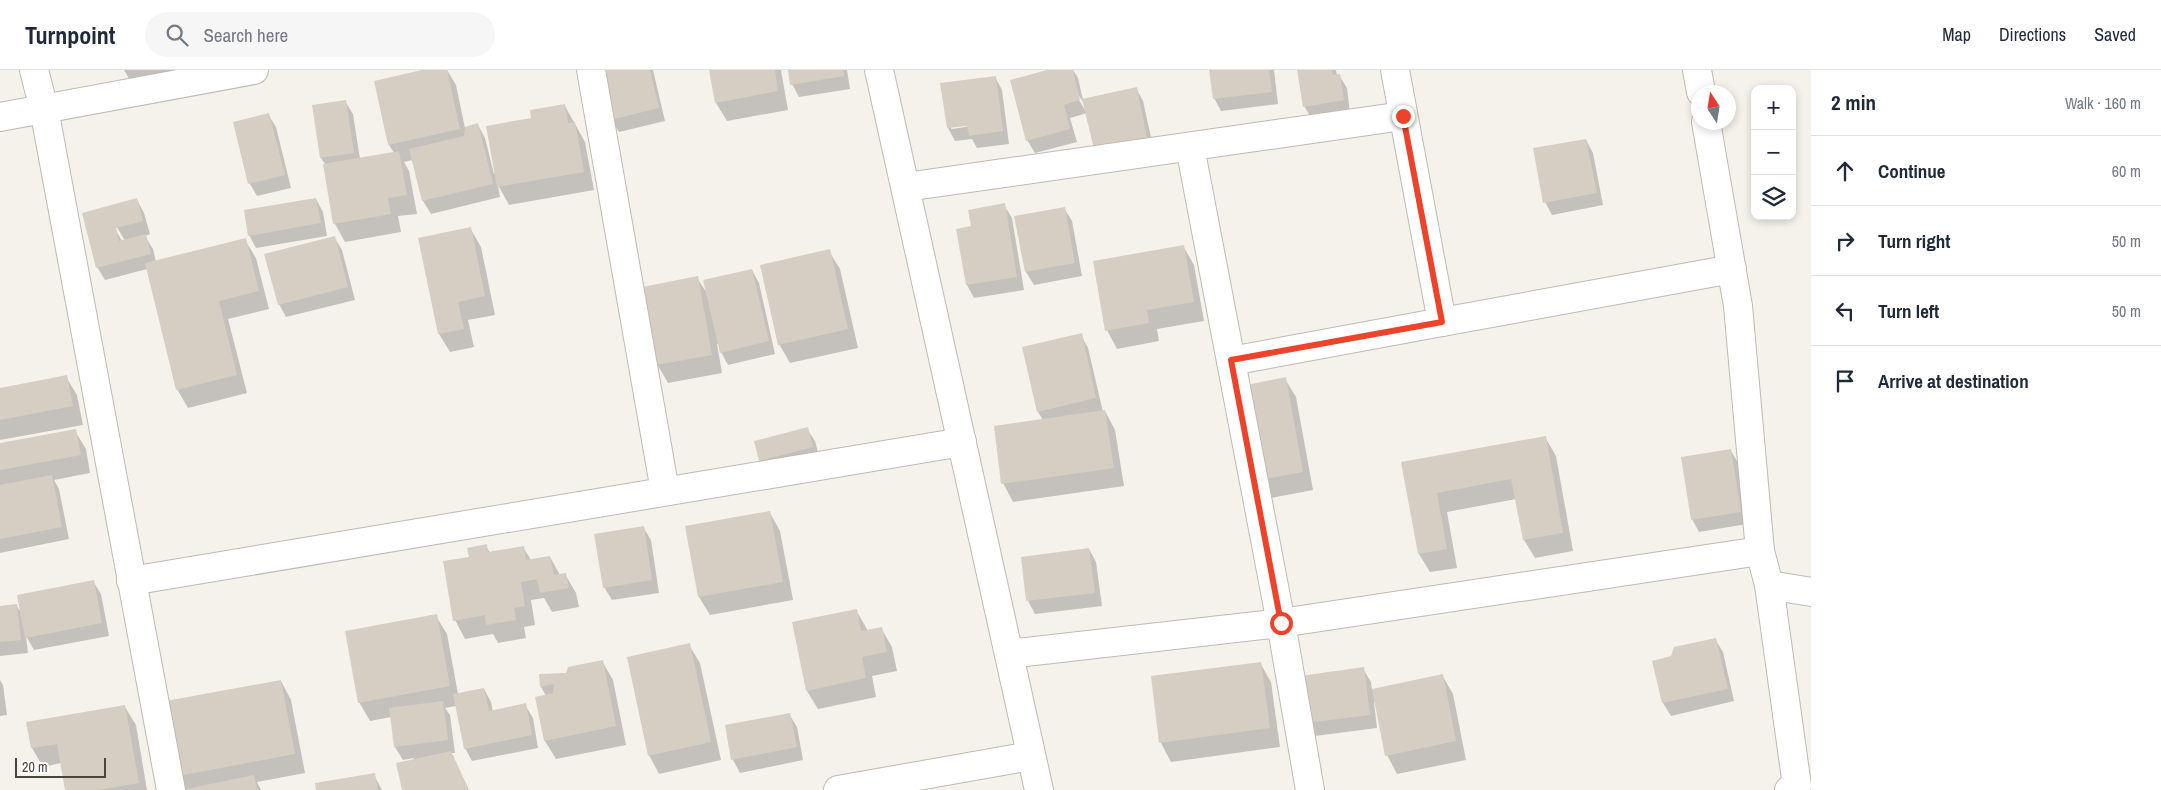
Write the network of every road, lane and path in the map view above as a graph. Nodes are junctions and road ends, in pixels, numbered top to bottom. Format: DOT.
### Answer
graph roads {
  1 [pos="34,70"];
  2 [pos="254,70"];
  3 [pos="590,70"];
  4 [pos="879,70"];
  5 [pos="1395,70"];
  6 [pos="1697,70"];
  7 [pos="1700,85"];
  8 [pos="44,109"];
  9 [pos="1403,116"];
  10 [pos="0,117"];
  11 [pos="1707,130"];
  12 [pos="1190,147"];
  13 [pos="906,188"];
  14 [pos="1732,269"];
  15 [pos="1442,322"];
  16 [pos="1231,360"];
  17 [pos="962,442"];
  18 [pos="665,491"];
  19 [pos="1760,551"];
  20 [pos="131,581"];
  21 [pos="1769,585"];
  22 [pos="1811,592"];
  23 [pos="1281,623"];
  24 [pos="1009,654"];
  25 [pos="1032,756"];
  26 [pos="170,790"];
  27 [pos="838,790"];
  28 [pos="1039,790"];
  29 [pos="1310,790"];
  30 [pos="1789,790"];
  1 -- 8 [label="street"];
  2 -- 8 [label="street"];
  3 -- 18 [label="street"];
  4 -- 13 [label="street"];
  5 -- 9 [label="street"];
  6 -- 7 [label="street"];
  8 -- 10 [label="street"];
  8 -- 20 [label="street"];
  9 -- 12 [label="street"];
  9 -- 15 [label="street"];
  11 -- 14 [label="street"];
  12 -- 13 [label="street"];
  12 -- 16 [label="street"];
  13 -- 17 [label="street"];
  14 -- 15 [label="street"];
  14 -- 19 [label="street"];
  15 -- 16 [label="street"];
  16 -- 23 [label="street"];
  17 -- 18 [label="street"];
  17 -- 24 [label="street"];
  18 -- 20 [label="street"];
  19 -- 21 [label="street"];
  19 -- 23 [label="street"];
  20 -- 26 [label="street"];
  21 -- 22 [label="street"];
  21 -- 30 [label="street"];
  23 -- 24 [label="street"];
  23 -- 29 [label="street"];
  24 -- 25 [label="street"];
  25 -- 27 [label="street"];
  25 -- 28 [label="street"];
}
